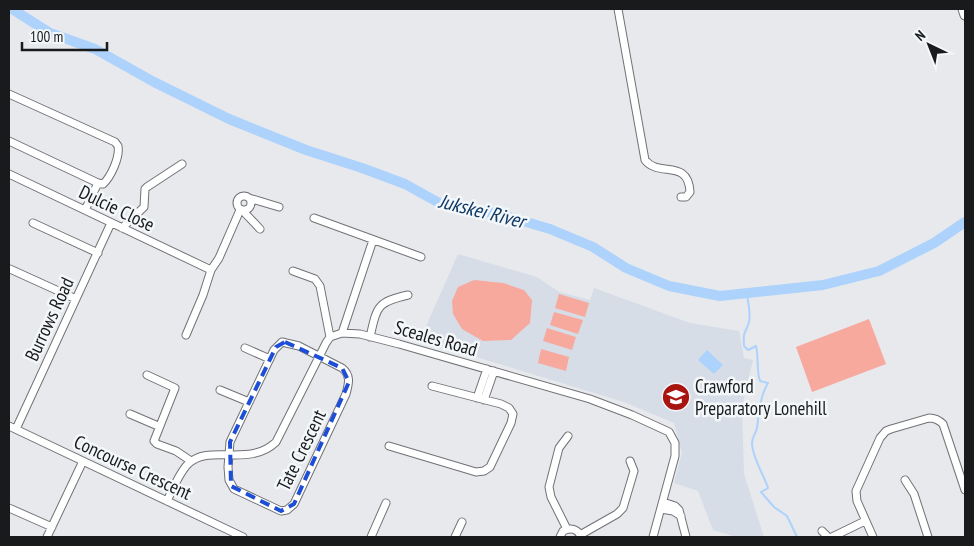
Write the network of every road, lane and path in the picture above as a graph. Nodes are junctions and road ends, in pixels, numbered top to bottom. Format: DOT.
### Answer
graph roads {
  1 [pos="618,9"];
  2 [pos="963,9"];
  3 [pos="965,15"];
  4 [pos="9,94"];
  5 [pos="9,141"];
  6 [pos="182,164"];
  7 [pos="9,174"];
  8 [pos="98,183"];
  9 [pos="681,197"];
  10 [pos="250,198"];
  11 [pos="279,207"];
  12 [pos="85,210"];
  13 [pos="242,210"];
  14 [pos="314,218"];
  15 [pos="33,223"];
  16 [pos="110,223"];
  17 [pos="122,228"];
  18 [pos="260,229"];
  19 [pos="373,240"];
  20 [pos="98,253"];
  21 [pos="421,257"];
  22 [pos="10,269"];
  23 [pos="211,270"];
  24 [pos="293,271"];
  25 [pos="408,295"];
  26 [pos="76,299"];
  27 [pos="342,332"];
  28 [pos="186,334"];
  29 [pos="330,337"];
  30 [pos="370,337"];
  31 [pos="245,348"];
  32 [pos="320,356"];
  33 [pos="270,359"];
  34 [pos="490,370"];
  35 [pos="147,375"];
  36 [pos="432,386"];
  37 [pos="220,390"];
  38 [pos="481,399"];
  39 [pos="249,402"];
  40 [pos="130,414"];
  41 [pos="158,426"];
  42 [pos="12,428"];
  43 [pos="568,436"];
  44 [pos="389,446"];
  45 [pos="230,455"];
  46 [pos="83,461"];
  47 [pos="630,461"];
  48 [pos="191,462"];
  49 [pos="906,480"];
  50 [pos="965,490"];
  51 [pos="167,501"];
  52 [pos="386,503"];
  53 [pos="662,505"];
  54 [pos="9,508"];
  55 [pos="865,521"];
  56 [pos="462,522"];
  57 [pos="52,527"];
  58 [pos="567,529"];
  59 [pos="822,531"];
  60 [pos="581,536"];
  61 [pos="47,537"];
  62 [pos="243,537"];
  63 [pos="370,537"];
  64 [pos="455,537"];
  65 [pos="560,537"];
  66 [pos="653,537"];
  67 [pos="686,537"];
  68 [pos="828,537"];
  69 [pos="832,537"];
  70 [pos="872,537"];
  71 [pos="928,537"];
  1 -- 9 [label="street"];
  2 -- 3 [label="main road"];
  4 -- 8 [label="street"];
  5 -- 8 [label="street"];
  6 -- 17 [label="street"];
  7 -- 12 [label="street, Dulcie Close"];
  8 -- 12 [label="street"];
  10 -- 11 [label="street"];
  10 -- 13 [label="street"];
  10 -- 13 [label="street"];
  12 -- 16 [label="street, Dulcie Close"];
  13 -- 18 [label="street"];
  13 -- 23 [label="street"];
  14 -- 19 [label="street"];
  15 -- 20 [label="street"];
  16 -- 17 [label="street, Dulcie Close"];
  16 -- 20 [label="street, Burrows Road"];
  17 -- 23 [label="street, Dulcie Close"];
  19 -- 21 [label="street"];
  19 -- 27 [label="street"];
  20 -- 26 [label="street, Burrows Road"];
  22 -- 26 [label="street"];
  23 -- 28 [label="street"];
  24 -- 29 [label="street"];
  25 -- 30 [label="street"];
  26 -- 42 [label="street, Burrows Road"];
  27 -- 29 [label="street"];
  27 -- 30 [label="street, Sceales Road"];
  29 -- 32 [label="street"];
  30 -- 34 [label="street, Sceales Road"];
  31 -- 33 [label="street"];
  32 -- 33 [label="street"];
  32 -- 45 [label="street"];
  32 -- 45 [label="street, Tate Crescent"];
  33 -- 39 [label="street"];
  34 -- 38 [label="street"];
  34 -- 53 [label="street, Sceales Road"];
  35 -- 41 [label="street"];
  36 -- 38 [label="street"];
  37 -- 39 [label="street"];
  38 -- 44 [label="street"];
  39 -- 45 [label="street"];
  40 -- 41 [label="street"];
  41 -- 48 [label="street"];
  42 -- 46 [label="street, Concourse Crescent"];
  43 -- 58 [label="street"];
  45 -- 48 [label="street"];
  46 -- 51 [label="street, Concourse Crescent"];
  46 -- 57 [label="street"];
  47 -- 60 [label="street"];
  48 -- 51 [label="street"];
  49 -- 71 [label="street"];
  50 -- 55 [label="street"];
  51 -- 62 [label="street, Concourse Crescent"];
  52 -- 63 [label="street"];
  53 -- 66 [label="street, Sceales Road"];
  53 -- 67 [label="street"];
  54 -- 57 [label="street"];
  55 -- 69 [label="street"];
  55 -- 70 [label="street"];
  56 -- 64 [label="street"];
  57 -- 61 [label="street"];
  58 -- 60 [label="street"];
  58 -- 65 [label="street"];
  59 -- 68 [label="street"];
}
